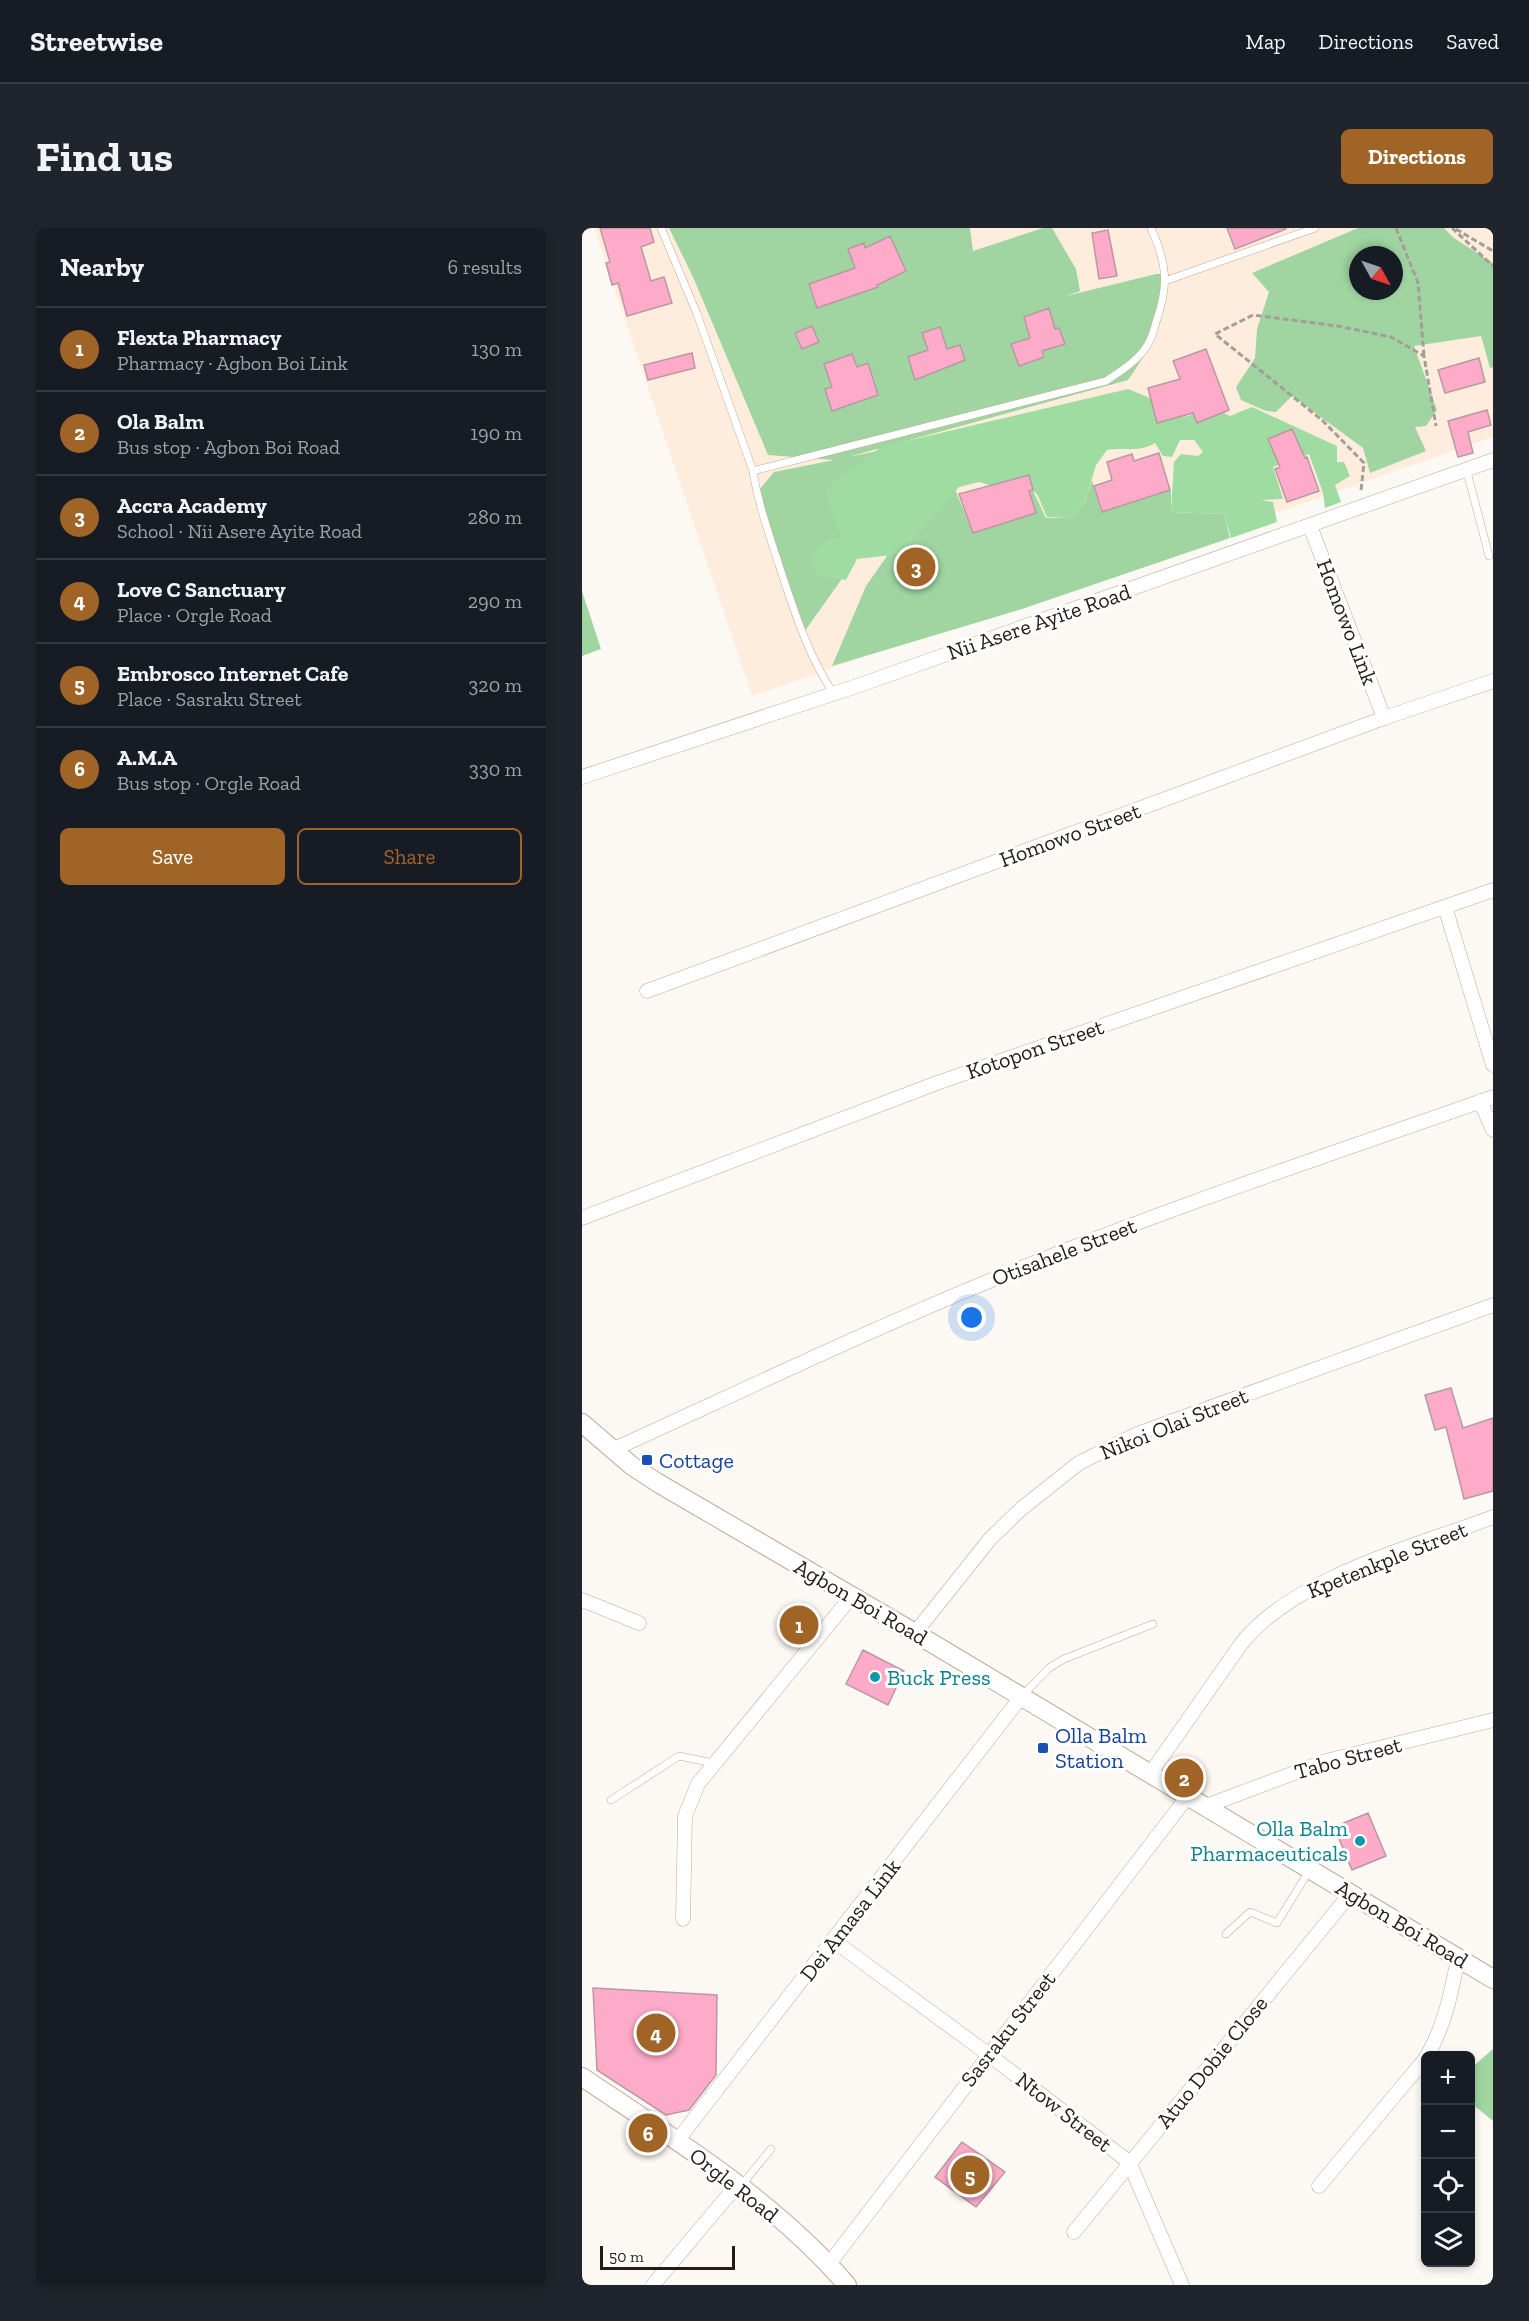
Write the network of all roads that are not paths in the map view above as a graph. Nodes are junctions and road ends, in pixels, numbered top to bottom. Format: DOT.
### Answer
graph roads {
  1 [pos="661,228"];
  2 [pos="1151,228"];
  3 [pos="1315,228"];
  4 [pos="1166,281"];
  5 [pos="1493,460"];
  6 [pos="1466,468"];
  7 [pos="753,471"];
  8 [pos="1310,526"];
  9 [pos="1489,556"];
  10 [pos="1493,681"];
  11 [pos="833,693"];
  12 [pos="1384,718"];
  13 [pos="582,777"];
  14 [pos="1493,890"];
  15 [pos="1445,907"];
  16 [pos="647,991"];
  17 [pos="1493,1065"];
  18 [pos="1487,1099"];
  19 [pos="1493,1130"];
  20 [pos="582,1218"];
  21 [pos="1493,1305"];
  22 [pos="582,1423"];
  23 [pos="612,1450"];
  24 [pos="1493,1517"];
  25 [pos="852,1596"];
  26 [pos="582,1600"];
  27 [pos="639,1623"];
  28 [pos="1152,1624"];
  29 [pos="915,1633"];
  30 [pos="1021,1697"];
  31 [pos="1493,1720"];
  32 [pos="713,1763"];
  33 [pos="1150,1774"];
  34 [pos="1182,1792"];
  35 [pos="611,1800"];
  36 [pos="1206,1806"];
  37 [pos="1311,1869"];
  38 [pos="1351,1893"];
  39 [pos="683,1919"];
  40 [pos="1226,1934"];
  41 [pos="834,1941"];
  42 [pos="1458,1959"];
  43 [pos="1488,1970"];
  44 [pos="1429,2051"];
  45 [pos="988,2054"];
  46 [pos="1421,2063"];
  47 [pos="582,2077"];
  48 [pos="677,2141"];
  49 [pos="771,2149"];
  50 [pos="1129,2162"];
  51 [pos="738,2186"];
  52 [pos="1319,2186"];
  53 [pos="1074,2232"];
  54 [pos="829,2264"];
  55 [pos="653,2285"];
  56 [pos="847,2285"];
  57 [pos="1182,2285"];
  1 -- 7 [label="lane"];
  2 -- 4 [label="lane"];
  3 -- 4 [label="lane"];
  4 -- 7 [label="lane"];
  5 -- 6 [label="street, Nii Asere Ayite Road"];
  6 -- 8 [label="street, Nii Asere Ayite Road"];
  6 -- 9 [label="lane"];
  7 -- 11 [label="lane"];
  8 -- 11 [label="street, Nii Asere Ayite Road"];
  8 -- 12 [label="street, Homowo Link"];
  10 -- 12 [label="street, Homowo Street"];
  11 -- 13 [label="street, Nii Asere Ayite Road"];
  12 -- 16 [label="street, Homowo Street"];
  14 -- 15 [label="street, Kotopon Street"];
  15 -- 17 [label="street"];
  15 -- 20 [label="street, Kotopon Street"];
  18 -- 19 [label="street"];
  18 -- 23 [label="street, Otisahele Street"];
  21 -- 29 [label="street, Nikoi Olai Street"];
  22 -- 23 [label="street, Agbon Boi Road"];
  23 -- 25 [label="street, Agbon Boi Road"];
  24 -- 33 [label="street, Kpetenkple Street"];
  25 -- 29 [label="street, Agbon Boi Road"];
  25 -- 32 [label="street"];
  26 -- 27 [label="street"];
  28 -- 30 [label="lane"];
  29 -- 30 [label="street, Agbon Boi Road"];
  30 -- 33 [label="street, Agbon Boi Road"];
  30 -- 41 [label="street, Dei Amasa Link"];
  31 -- 36 [label="street, Tabo Street"];
  32 -- 35 [label="lane"];
  32 -- 39 [label="street"];
  33 -- 34 [label="street, Agbon Boi Road"];
  34 -- 36 [label="street, Agbon Boi Road"];
  34 -- 45 [label="street, Sasraku Street"];
  36 -- 37 [label="street, Agbon Boi Road"];
  37 -- 38 [label="street, Agbon Boi Road"];
  37 -- 40 [label="lane"];
  38 -- 42 [label="street, Agbon Boi Road"];
  38 -- 50 [label="street, Atuo Dobie Close"];
  41 -- 45 [label="street, Ntow Street"];
  41 -- 48 [label="street, Dei Amasa Link"];
  42 -- 43 [label="street, Agbon Boi Road"];
  42 -- 44 [label="street"];
  45 -- 50 [label="street, Ntow Street"];
  45 -- 54 [label="street, Sasraku Street"];
  46 -- 52 [label="street"];
  47 -- 48 [label="street, Orgle Road"];
  48 -- 51 [label="street, Orgle Road"];
  49 -- 51 [label="lane"];
  50 -- 53 [label="street, Atuo Dobie Close"];
  50 -- 57 [label="street, Ntow Street"];
  51 -- 54 [label="street, Orgle Road"];
  51 -- 55 [label="street"];
  54 -- 56 [label="street, Orgle Road"];
}
